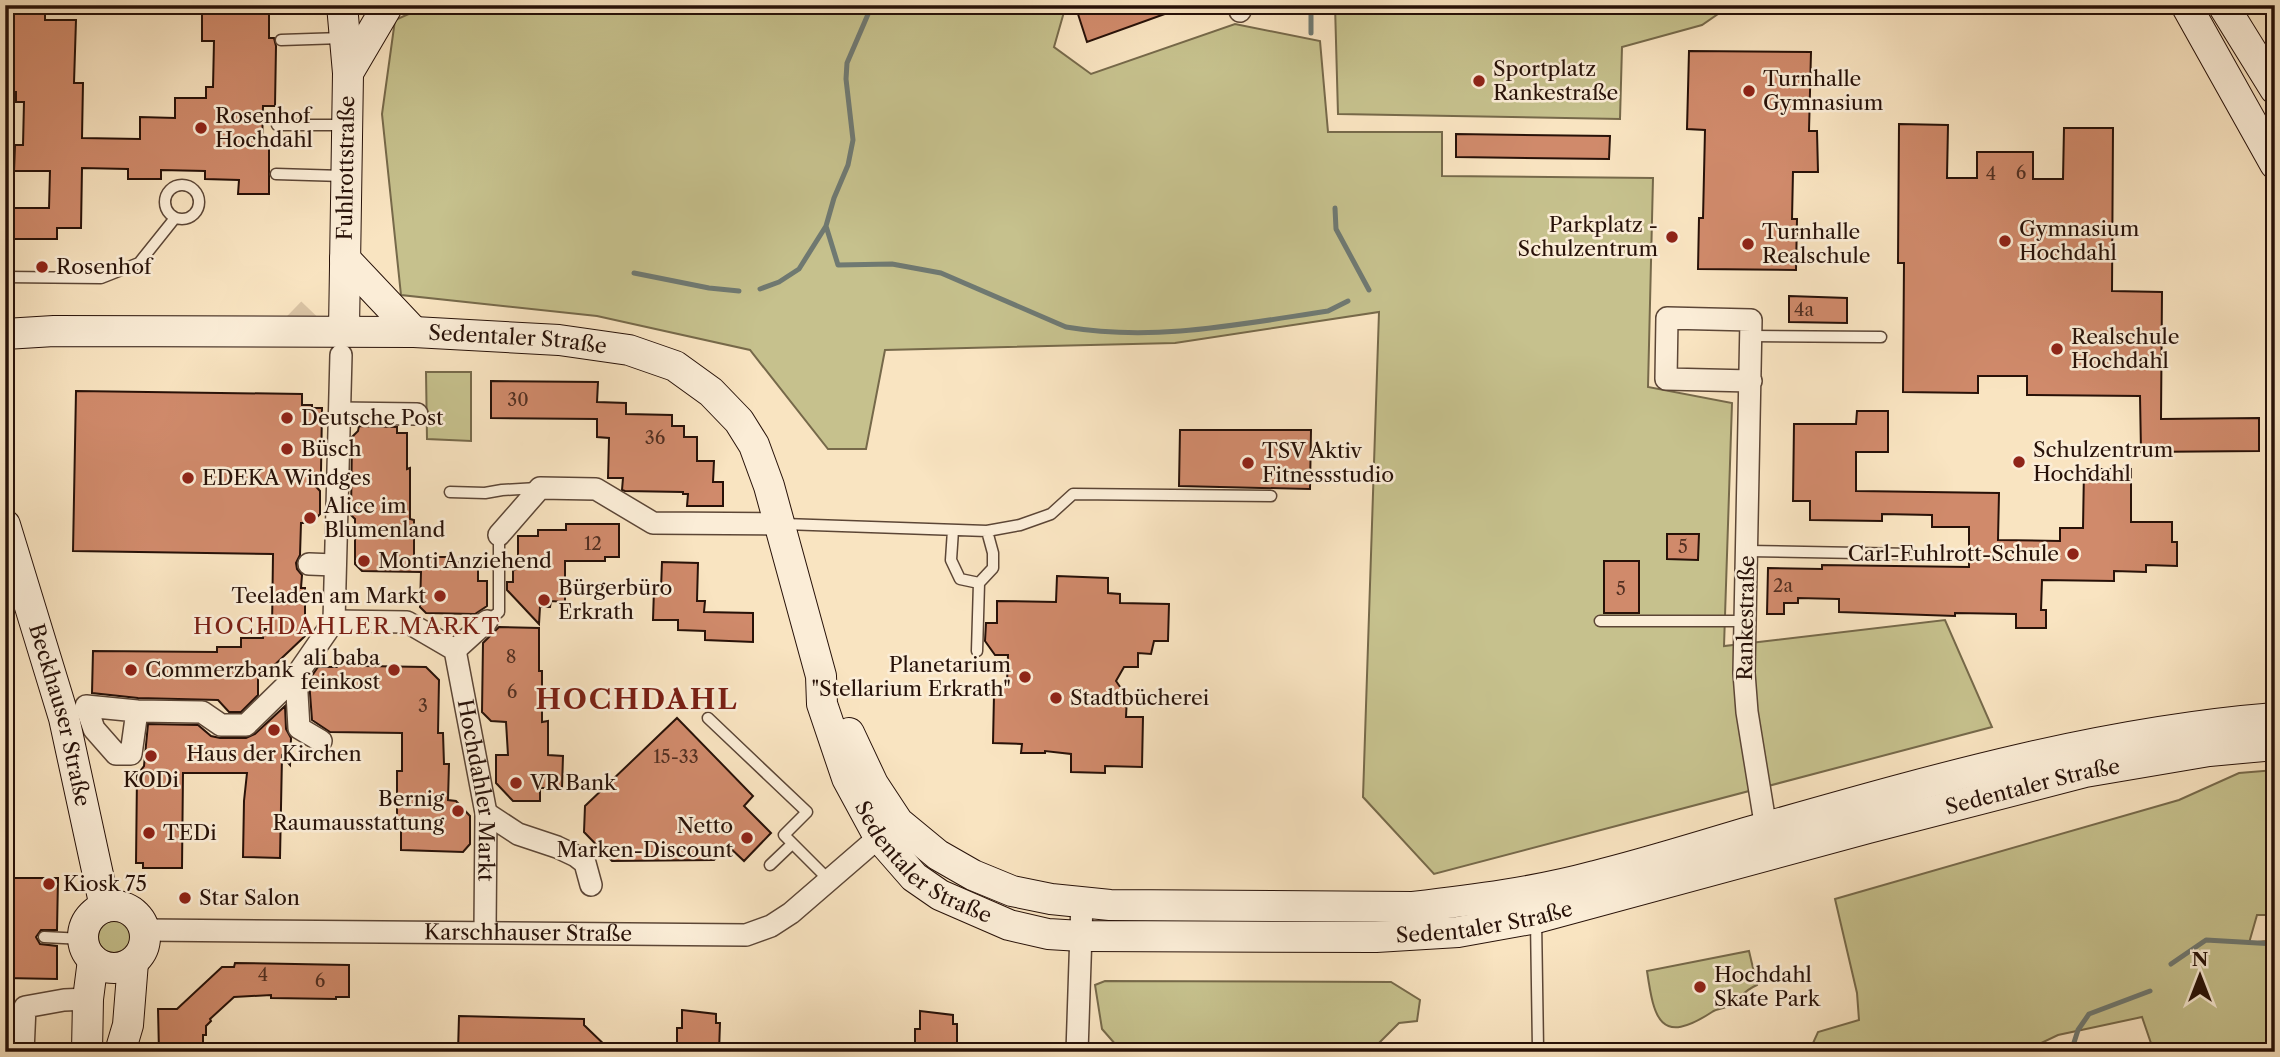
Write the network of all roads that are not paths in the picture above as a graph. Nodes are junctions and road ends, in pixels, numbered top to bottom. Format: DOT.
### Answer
graph roads {
  1 [pos="342,5"];
  2 [pos="388,5"];
  3 [pos="2186,5"];
  4 [pos="2222,5"];
  5 [pos="345,38"];
  6 [pos="281,40"];
  7 [pos="348,73"];
  8 [pos="2275,89"];
  9 [pos="277,125"];
  10 [pos="347,125"];
  11 [pos="2275,164"];
  12 [pos="276,174"];
  13 [pos="346,176"];
  14 [pos="175,218"];
  15 [pos="345,259"];
  16 [pos="5,277"];
  17 [pos="414,332"];
  18 [pos="5,334"];
  19 [pos="1751,336"];
  20 [pos="1881,337"];
  21 [pos="342,343"];
  22 [pos="1751,381"];
  23 [pos="340,413"];
  24 [pos="416,414"];
  25 [pos="540,488"];
  26 [pos="450,492"];
  27 [pos="1271,496"];
  28 [pos="780,524"];
  29 [pos="5,525"];
  30 [pos="953,530"];
  31 [pos="987,531"];
  32 [pos="499,535"];
  33 [pos="1747,551"];
  34 [pos="1912,554"];
  35 [pos="309,564"];
  36 [pos="335,565"];
  37 [pos="979,583"];
  38 [pos="334,621"];
  39 [pos="487,621"];
  40 [pos="1600,621"];
  41 [pos="1745,621"];
  42 [pos="455,650"];
  43 [pos="977,652"];
  44 [pos="296,676"];
  45 [pos="137,711"];
  46 [pos="708,718"];
  47 [pos="2275,718"];
  48 [pos="321,741"];
  49 [pos="2275,745"];
  50 [pos="486,813"];
  51 [pos="888,829"];
  52 [pos="1768,840"];
  53 [pos="792,844"];
  54 [pos="770,864"];
  55 [pos="829,880"];
  56 [pos="591,885"];
  57 [pos="1548,901"];
  58 [pos="1083,902"];
  59 [pos="105,907"];
  60 [pos="1413,907"];
  61 [pos="145,930"];
  62 [pos="485,931"];
  63 [pos="1081,936"];
  64 [pos="44,937"];
  65 [pos="1376,937"];
  66 [pos="88,949"];
  67 [pos="133,962"];
  68 [pos="88,999"];
  69 [pos="23,1052"];
  70 [pos="88,1052"];
  71 [pos="120,1052"];
  72 [pos="1077,1052"];
  73 [pos="1526,1052"];
  1 -- 5 [label="street, Fuhlrottstraße"];
  2 -- 7 [label="street"];
  3 -- 11 [label="street"];
  4 -- 8 [label="street"];
  5 -- 6 [label="lane"];
  5 -- 7 [label="street, Fuhlrottstraße"];
  7 -- 10 [label="street, Fuhlrottstraße"];
  9 -- 10 [label="lane"];
  10 -- 13 [label="street, Fuhlrottstraße"];
  12 -- 13 [label="lane"];
  13 -- 15 [label="street, Fuhlrottstraße"];
  14 -- 16 [label="lane"];
  15 -- 17 [label="street"];
  15 -- 21 [label="street, Fuhlrottstraße"];
  17 -- 21 [label="street, Sedentaler Straße"];
  17 -- 28 [label="street, Sedentaler Straße"];
  18 -- 21 [label="street, Sedentaler Straße"];
  19 -- 20 [label="lane"];
  19 -- 22 [label="street, Rankestraße"];
  19 -- 22 [label="street"];
  21 -- 23 [label="street"];
  22 -- 33 [label="street, Rankestraße"];
  23 -- 24 [label="street"];
  23 -- 36 [label="street"];
  25 -- 26 [label="lane"];
  25 -- 28 [label="street"];
  25 -- 32 [label="street"];
  27 -- 31 [label="lane"];
  28 -- 30 [label="lane"];
  28 -- 51 [label="street, Sedentaler Straße"];
  29 -- 59 [label="street, Beckhauser Straße"];
  30 -- 31 [label="lane"];
  30 -- 37 [label="lane"];
  31 -- 37 [label="lane"];
  32 -- 39 [label="lane"];
  33 -- 34 [label="lane"];
  33 -- 41 [label="street, Rankestraße"];
  35 -- 36 [label="street"];
  36 -- 38 [label="street"];
  37 -- 43 [label="lane"];
  38 -- 42 [label="street"];
  38 -- 44 [label="street"];
  39 -- 42 [label="street"];
  40 -- 41 [label="lane"];
  41 -- 52 [label="street, Rankestraße"];
  42 -- 50 [label="street, Hochdahler Markt"];
  44 -- 45 [label="street"];
  44 -- 48 [label="street"];
  46 -- 53 [label="lane"];
  47 -- 52 [label="street, Sedentaler Straße"];
  49 -- 52 [label="street, Sedentaler Straße"];
  50 -- 56 [label="street"];
  50 -- 62 [label="street, Hochdahler Markt"];
  51 -- 55 [label="street, Karschhauser Straße"];
  51 -- 58 [label="street, Sedentaler Straße"];
  51 -- 63 [label="street, Sedentaler Straße"];
  52 -- 57 [label="street, Sedentaler Straße"];
  52 -- 57 [label="street, Sedentaler Straße"];
  53 -- 54 [label="lane"];
  53 -- 55 [label="lane"];
  55 -- 62 [label="street, Karschhauser Straße"];
  57 -- 60 [label="street, Sedentaler Straße"];
  57 -- 65 [label="street, Sedentaler Straße"];
  57 -- 73 [label="lane"];
  58 -- 60 [label="street, Sedentaler Straße"];
  58 -- 63 [label="street"];
  59 -- 61 [label="street"];
  59 -- 66 [label="street"];
  60 -- 65 [label="lane"];
  61 -- 62 [label="street, Karschhauser Straße"];
  61 -- 67 [label="street"];
  63 -- 65 [label="street, Sedentaler Straße"];
  63 -- 72 [label="street"];
  64 -- 66 [label="lane"];
  66 -- 67 [label="street"];
  66 -- 68 [label="street"];
  67 -- 71 [label="street"];
  68 -- 69 [label="street"];
  68 -- 70 [label="street"];
}
